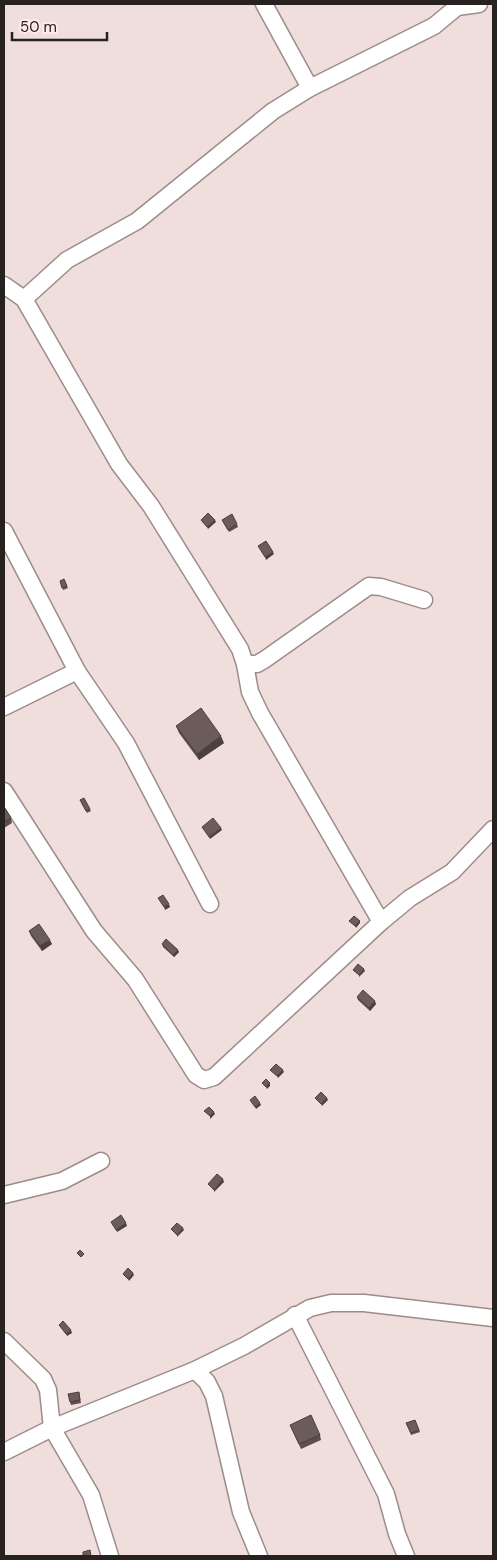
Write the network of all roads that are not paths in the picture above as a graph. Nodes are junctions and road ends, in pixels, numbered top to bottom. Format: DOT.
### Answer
graph roads {
  1 [pos="264,4"];
  2 [pos="480,4"];
  3 [pos="485,4"];
  4 [pos="493,10"];
  5 [pos="310,88"];
  6 [pos="4,285"];
  7 [pos="24,299"];
  8 [pos="4,531"];
  9 [pos="424,600"];
  10 [pos="245,664"];
  11 [pos="77,671"];
  12 [pos="4,707"];
  13 [pos="4,791"];
  14 [pos="493,829"];
  15 [pos="210,904"];
  16 [pos="381,922"];
  17 [pos="101,1160"];
  18 [pos="4,1195"];
  19 [pos="295,1315"];
  20 [pos="493,1318"];
  21 [pos="4,1341"];
  22 [pos="195,1370"];
  23 [pos="52,1428"];
  24 [pos="4,1452"];
  25 [pos="110,1556"];
  26 [pos="259,1556"];
  27 [pos="406,1556"];
  1 -- 5 [label="street"];
  2 -- 5 [label="street"];
  3 -- 4 [label="street"];
  5 -- 7 [label="street"];
  6 -- 7 [label="street"];
  7 -- 10 [label="street"];
  8 -- 11 [label="street"];
  9 -- 10 [label="street"];
  10 -- 16 [label="street"];
  11 -- 12 [label="street"];
  11 -- 15 [label="street"];
  13 -- 16 [label="street"];
  14 -- 16 [label="street"];
  17 -- 18 [label="street"];
  19 -- 20 [label="street"];
  19 -- 22 [label="street"];
  19 -- 27 [label="street"];
  21 -- 23 [label="street"];
  22 -- 23 [label="street"];
  22 -- 26 [label="street"];
  23 -- 24 [label="street"];
  23 -- 25 [label="street"];
}
